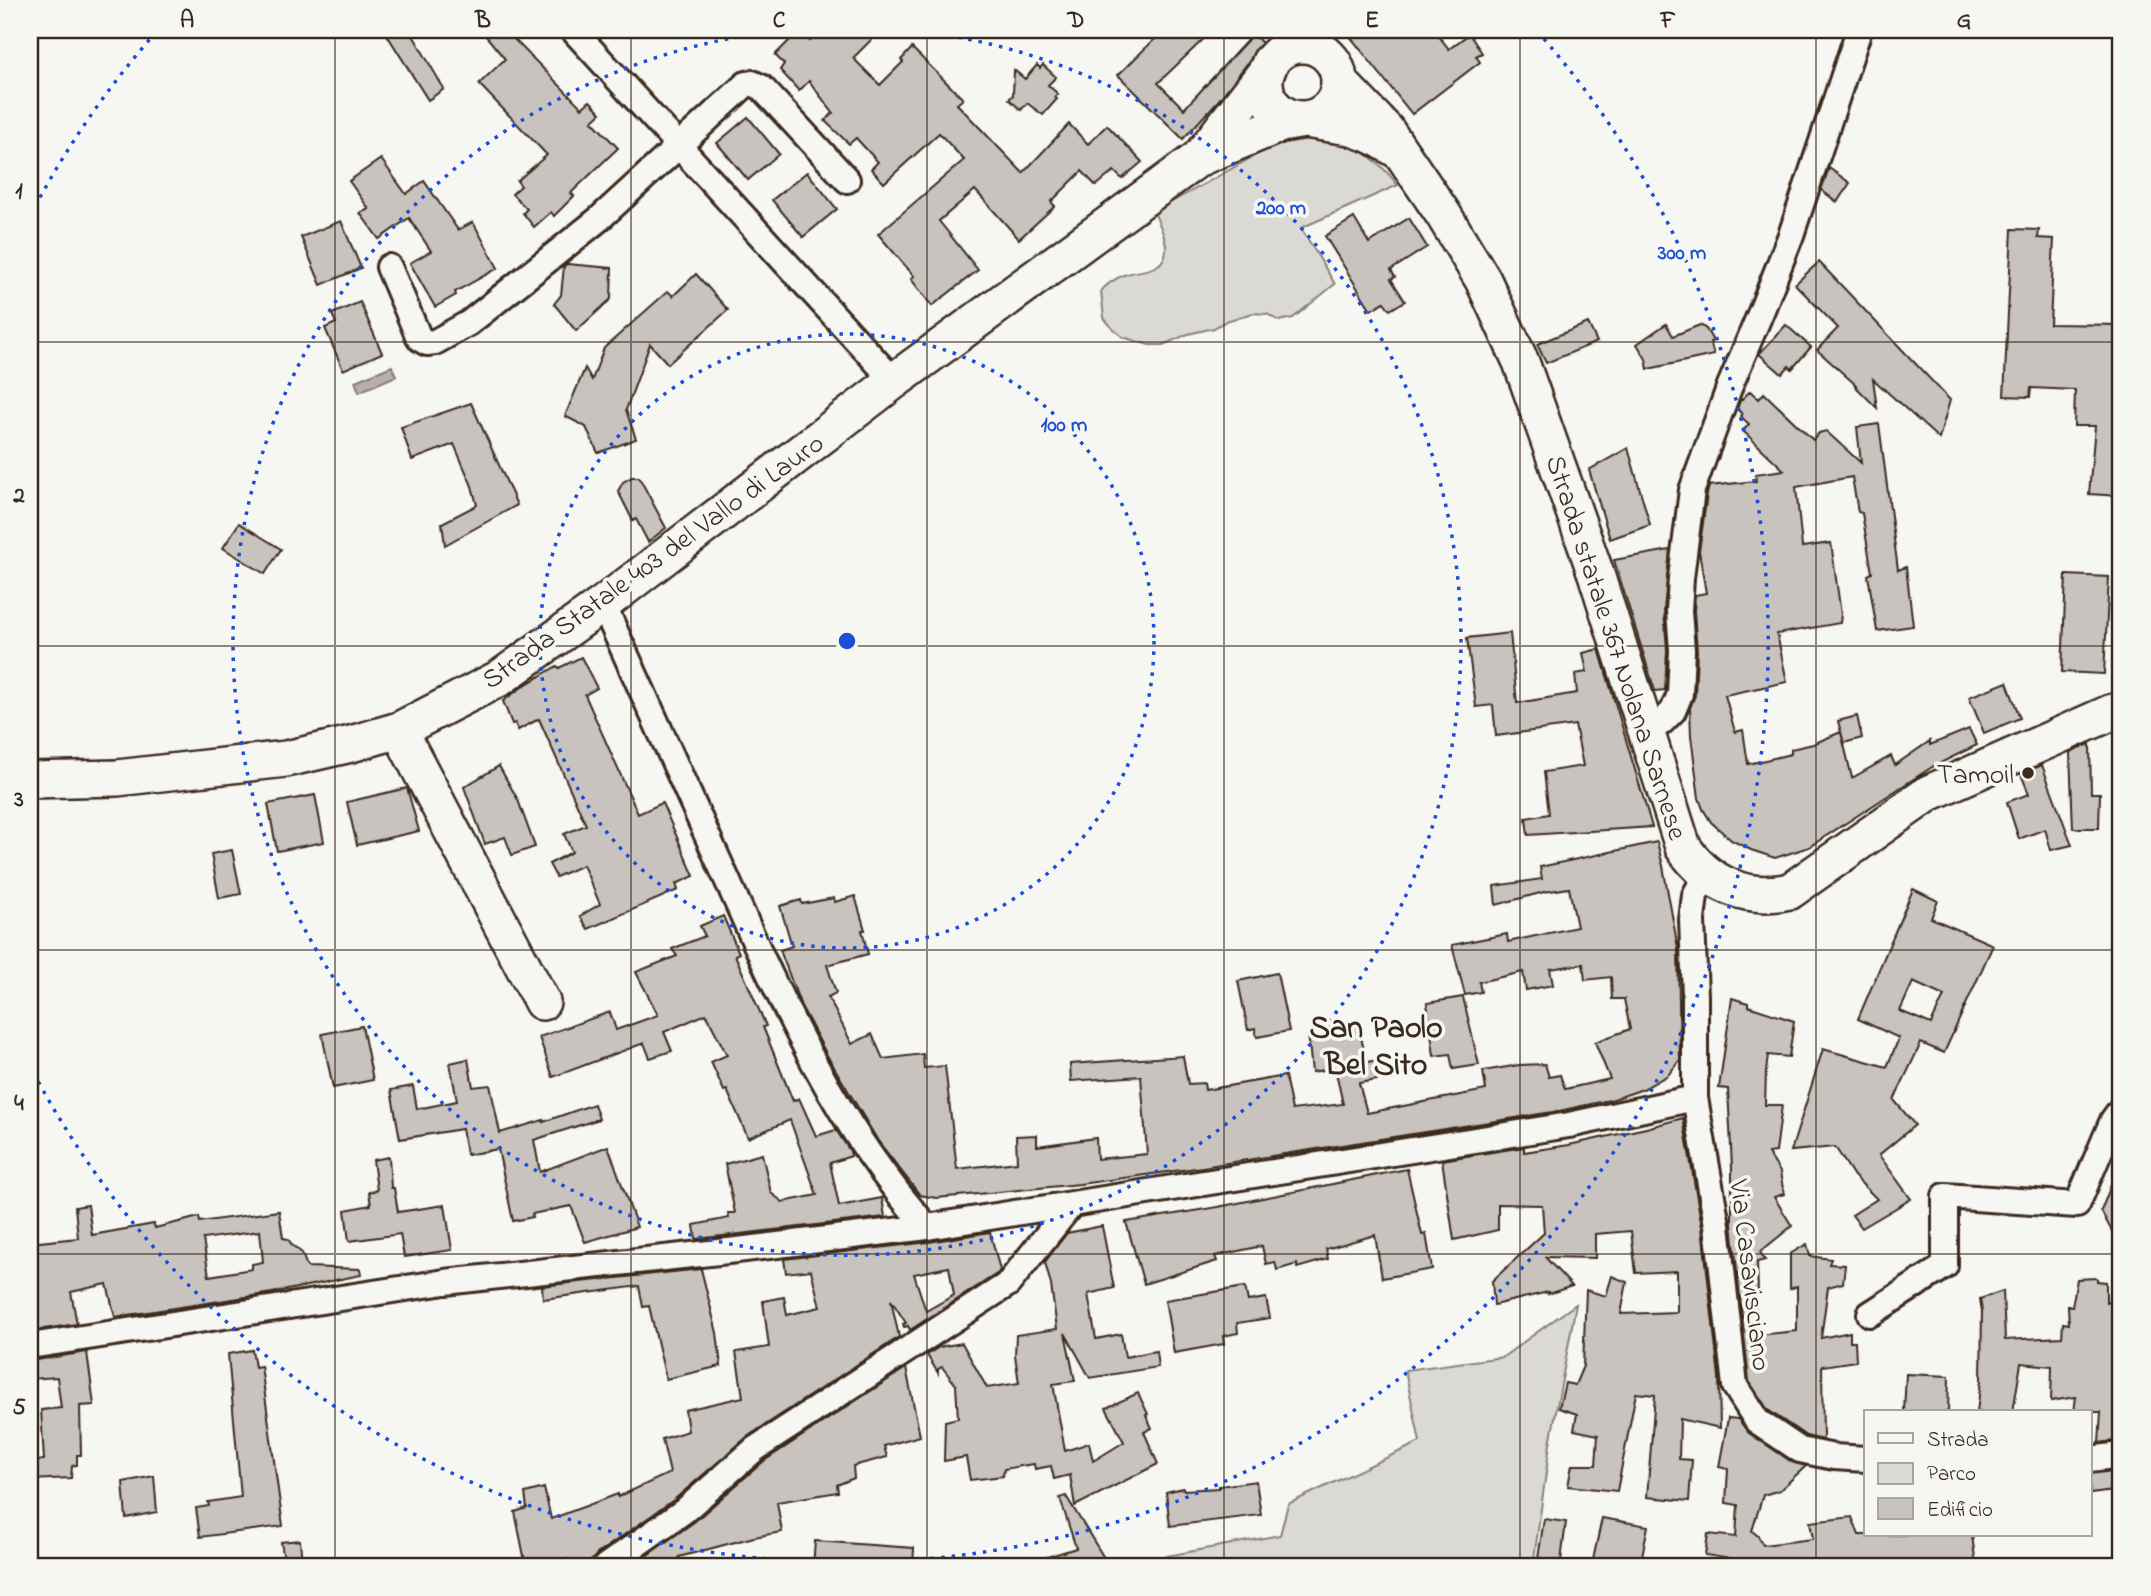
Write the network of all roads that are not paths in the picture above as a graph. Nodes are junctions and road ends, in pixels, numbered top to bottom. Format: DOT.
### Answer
graph roads {
  1 [pos="573,30"];
  2 [pos="1275,30"];
  3 [pos="1859,30"];
  4 [pos="1313,40"];
  5 [pos="1268,69"];
  6 [pos="1339,82"];
  7 [pos="1305,120"];
  8 [pos="678,145"];
  9 [pos="1399,151"];
  10 [pos="1199,158"];
  11 [pos="847,180"];
  12 [pos="389,267"];
  13 [pos="894,381"];
  14 [pos="603,604"];
  15 [pos="2121,710"];
  16 [pos="400,730"];
  17 [pos="1646,730"];
  18 [pos="30,780"];
  19 [pos="1707,874"];
  20 [pos="542,1002"];
  21 [pos="1695,1098"];
  22 [pos="2121,1109"];
  23 [pos="1071,1205"];
  24 [pos="927,1227"];
  25 [pos="1870,1314"];
  26 [pos="30,1346"];
  27 [pos="2121,1455"];
  28 [pos="1864,1459"];
  29 [pos="2092,1459"];
  30 [pos="606,1566"];
  1 -- 8 [label="street"];
  2 -- 5 [label="main road, Strada Statale 403 del Vallo di Lauro"];
  3 -- 17 [label="street"];
  4 -- 5 [label="main road"];
  4 -- 6 [label="main road"];
  5 -- 7 [label="main road"];
  5 -- 10 [label="main road, Strada Statale 403 del Vallo di Lauro"];
  6 -- 7 [label="main road"];
  6 -- 9 [label="main road, Strada statale 367 Nolana Sarnese"];
  7 -- 9 [label="main road, Strada Statale 403 del Vallo di Lauro"];
  7 -- 10 [label="main road, Strada Statale 403 del Vallo di Lauro"];
  8 -- 11 [label="street"];
  8 -- 12 [label="street"];
  8 -- 13 [label="street"];
  9 -- 17 [label="main road, Strada statale 367 Nolana Sarnese"];
  10 -- 13 [label="main road, Strada Statale 403 del Vallo di Lauro"];
  13 -- 14 [label="main road, Strada Statale 403 del Vallo di Lauro"];
  14 -- 16 [label="main road, Strada Statale 403 del Vallo di Lauro"];
  14 -- 24 [label="street"];
  15 -- 19 [label="main road, Strada statale 367 Nolana Sarnese"];
  16 -- 18 [label="main road, Strada Statale 403 del Vallo di Lauro"];
  16 -- 20 [label="main road"];
  17 -- 19 [label="main road, Strada statale 367 Nolana Sarnese"];
  19 -- 21 [label="street, Via Casavisciano"];
  21 -- 23 [label="street"];
  21 -- 28 [label="street, Via Casavisciano"];
  22 -- 25 [label="street"];
  23 -- 24 [label="street"];
  23 -- 30 [label="street"];
  24 -- 26 [label="street"];
  27 -- 29 [label="street"];
}
